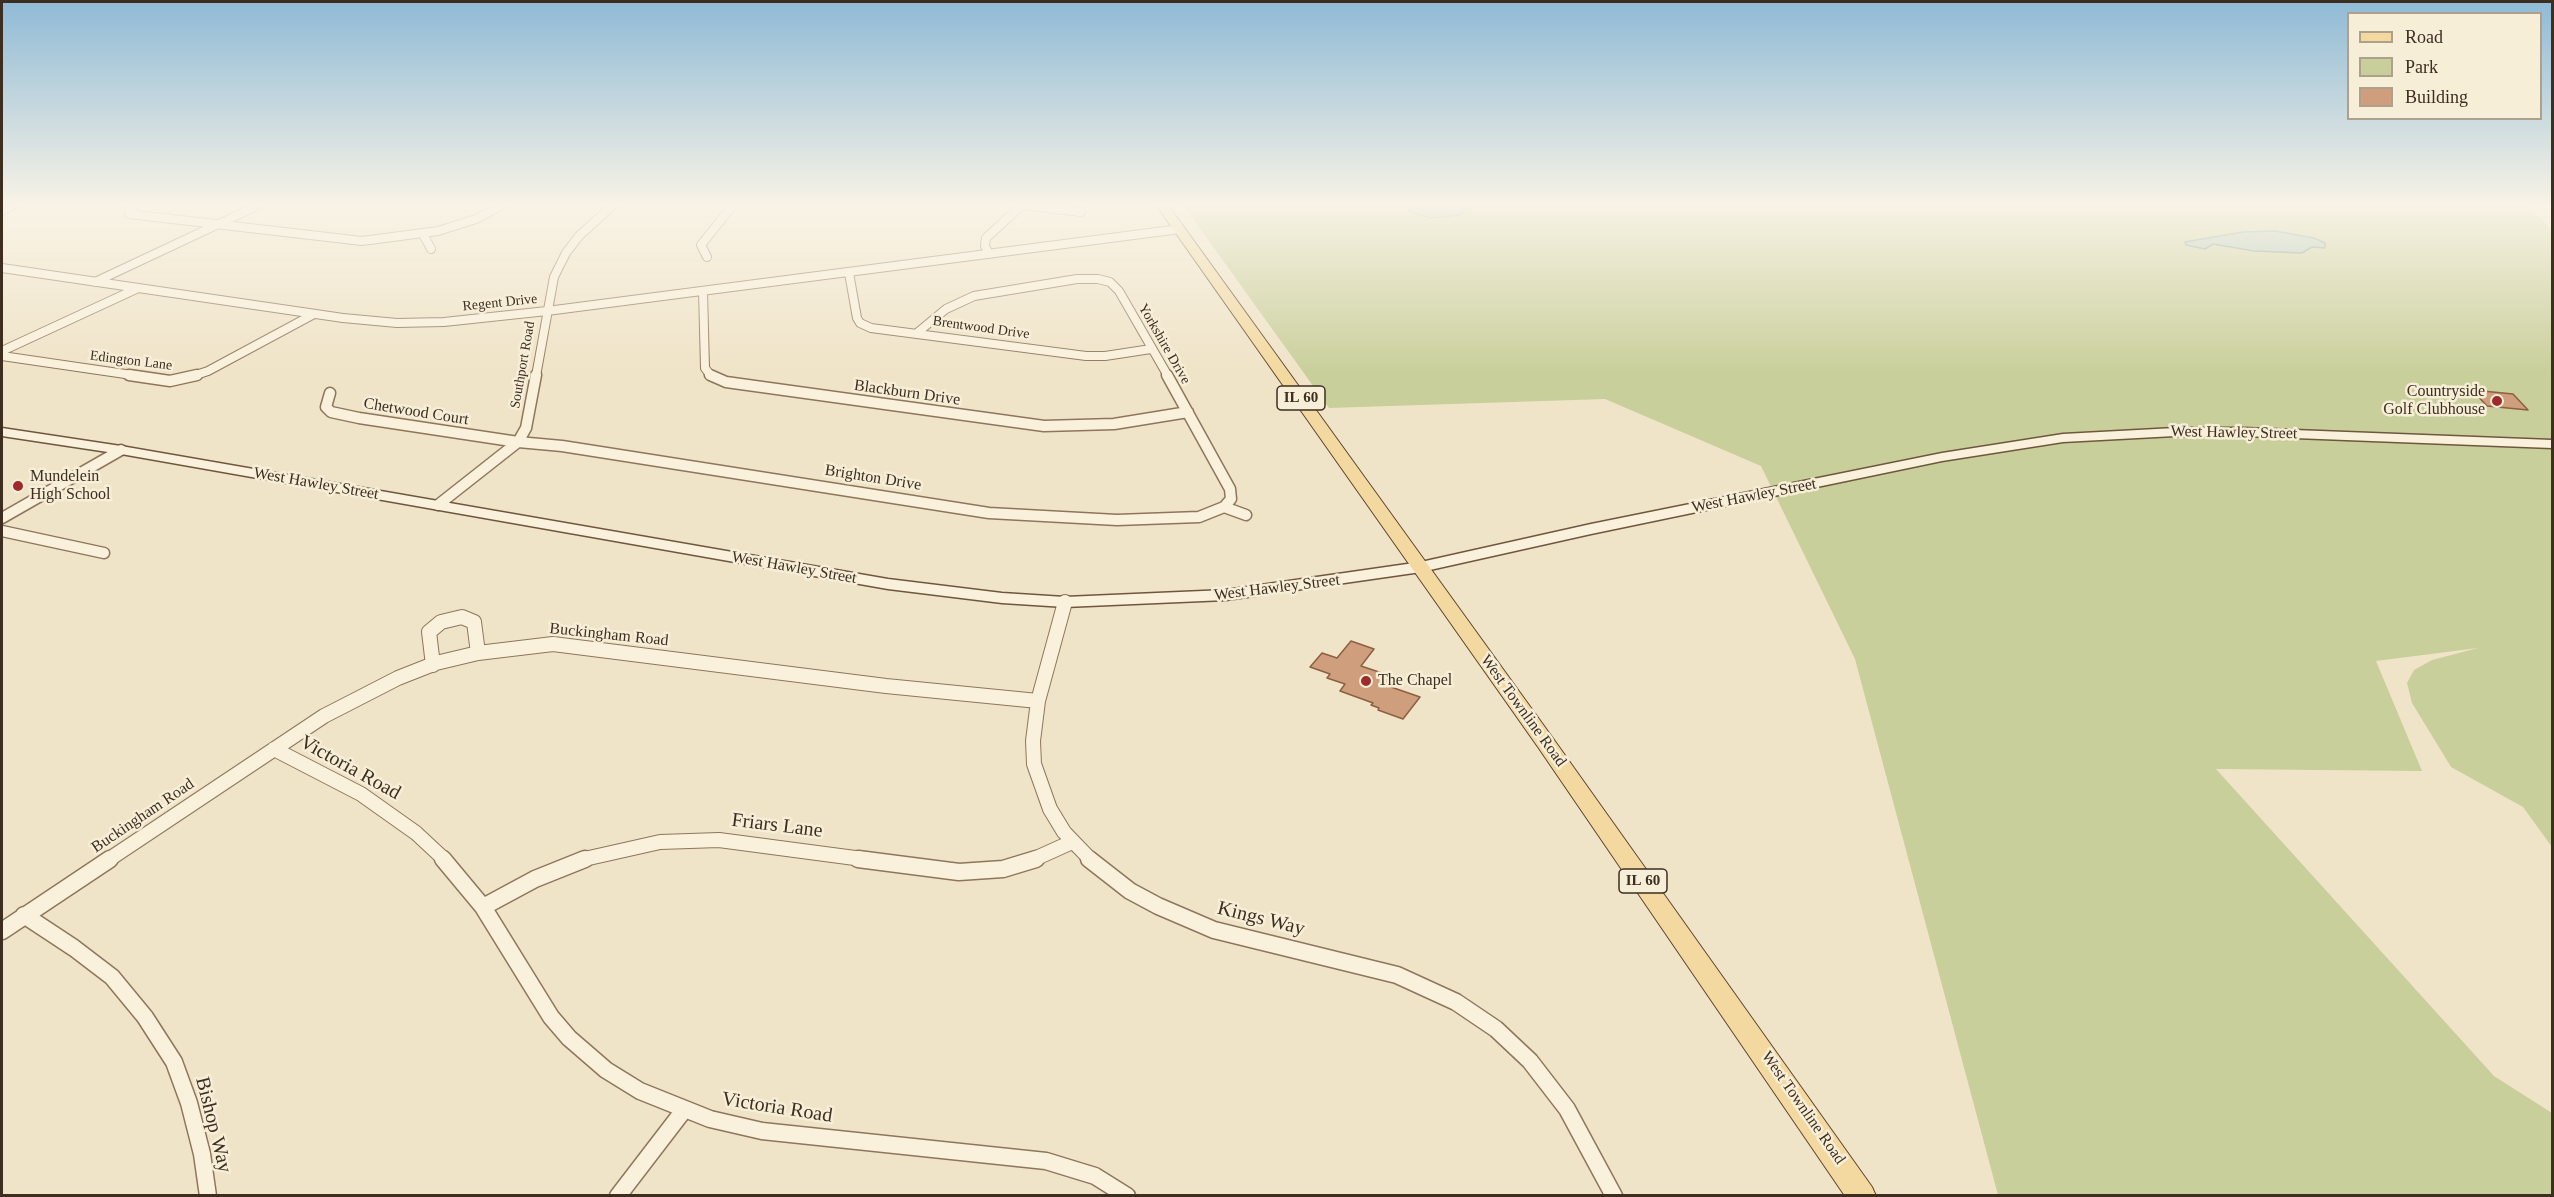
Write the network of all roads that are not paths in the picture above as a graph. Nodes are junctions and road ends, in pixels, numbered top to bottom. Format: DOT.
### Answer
graph roads {
  1 [pos="140,261"];
  2 [pos="562,261"];
  3 [pos="938,261"];
  4 [pos="1203,261"];
  5 [pos="2,268"];
  6 [pos="849,273"];
  7 [pos="94,282"];
  8 [pos="137,288"];
  9 [pos="703,291"];
  10 [pos="547,311"];
  11 [pos="314,314"];
  12 [pos="917,333"];
  13 [pos="1151,349"];
  14 [pos="2,351"];
  15 [pos="2,356"];
  16 [pos="330,393"];
  17 [pos="1188,412"];
  18 [pos="2,432"];
  19 [pos="518,442"];
  20 [pos="2553,444"];
  21 [pos="121,450"];
  22 [pos="438,505"];
  23 [pos="1224,507"];
  24 [pos="1246,515"];
  25 [pos="2,518"];
  26 [pos="2,531"];
  27 [pos="104,553"];
  28 [pos="1421,567"];
  29 [pos="1065,602"];
  30 [pos="478,653"];
  31 [pos="433,665"];
  32 [pos="1038,701"];
  33 [pos="274,749"];
  34 [pos="1072,842"];
  35 [pos="483,907"];
  36 [pos="24,915"];
  37 [pos="2,931"];
  38 [pos="684,1110"];
  39 [pos="208,1196"];
  40 [pos="618,1196"];
  41 [pos="1127,1196"];
  42 [pos="1614,1196"];
  43 [pos="1862,1196"];
  1 -- 7 [label="street"];
  2 -- 10 [label="street, Southport Road"];
  3 -- 6 [label="street, Regent Drive"];
  4 -- 28 [label="main road, West Townline Road / IL 60"];
  5 -- 7 [label="street, Regent Drive"];
  6 -- 9 [label="street, Regent Drive"];
  6 -- 12 [label="street, Brentwood Drive"];
  7 -- 8 [label="street, Regent Drive"];
  8 -- 11 [label="street, Regent Drive"];
  8 -- 14 [label="street"];
  9 -- 10 [label="street, Regent Drive"];
  9 -- 17 [label="street, Blackburn Drive"];
  10 -- 11 [label="street, Regent Drive"];
  10 -- 19 [label="street, Southport Road"];
  11 -- 15 [label="street, Edington Lane"];
  12 -- 13 [label="street, Brentwood Drive"];
  12 -- 13 [label="street, Yorkshire Drive"];
  13 -- 17 [label="street, Yorkshire Drive"];
  16 -- 19 [label="street, Chetwood Court"];
  17 -- 23 [label="street, Yorkshire Drive"];
  18 -- 21 [label="street, West Hawley Street"];
  19 -- 22 [label="street"];
  19 -- 23 [label="street, Brighton Drive"];
  20 -- 28 [label="street, West Hawley Street"];
  21 -- 22 [label="street, West Hawley Street"];
  21 -- 25 [label="street"];
  22 -- 29 [label="street, West Hawley Street"];
  23 -- 24 [label="street"];
  26 -- 27 [label="street"];
  28 -- 29 [label="street, West Hawley Street"];
  28 -- 43 [label="main road, West Townline Road / IL 60"];
  29 -- 32 [label="street, Kings Way"];
  30 -- 31 [label="street, Buckingham Road"];
  30 -- 31 [label="street"];
  30 -- 32 [label="street, Buckingham Road"];
  31 -- 33 [label="street, Buckingham Road"];
  32 -- 34 [label="street, Kings Way"];
  33 -- 35 [label="street, Victoria Road"];
  33 -- 36 [label="street, Buckingham Road"];
  34 -- 35 [label="street, Friars Lane"];
  34 -- 42 [label="street, Kings Way"];
  35 -- 38 [label="street, Victoria Road"];
  36 -- 37 [label="street, Buckingham Road"];
  36 -- 39 [label="street, Bishop Way"];
  38 -- 40 [label="street"];
  38 -- 41 [label="street, Victoria Road"];
}
